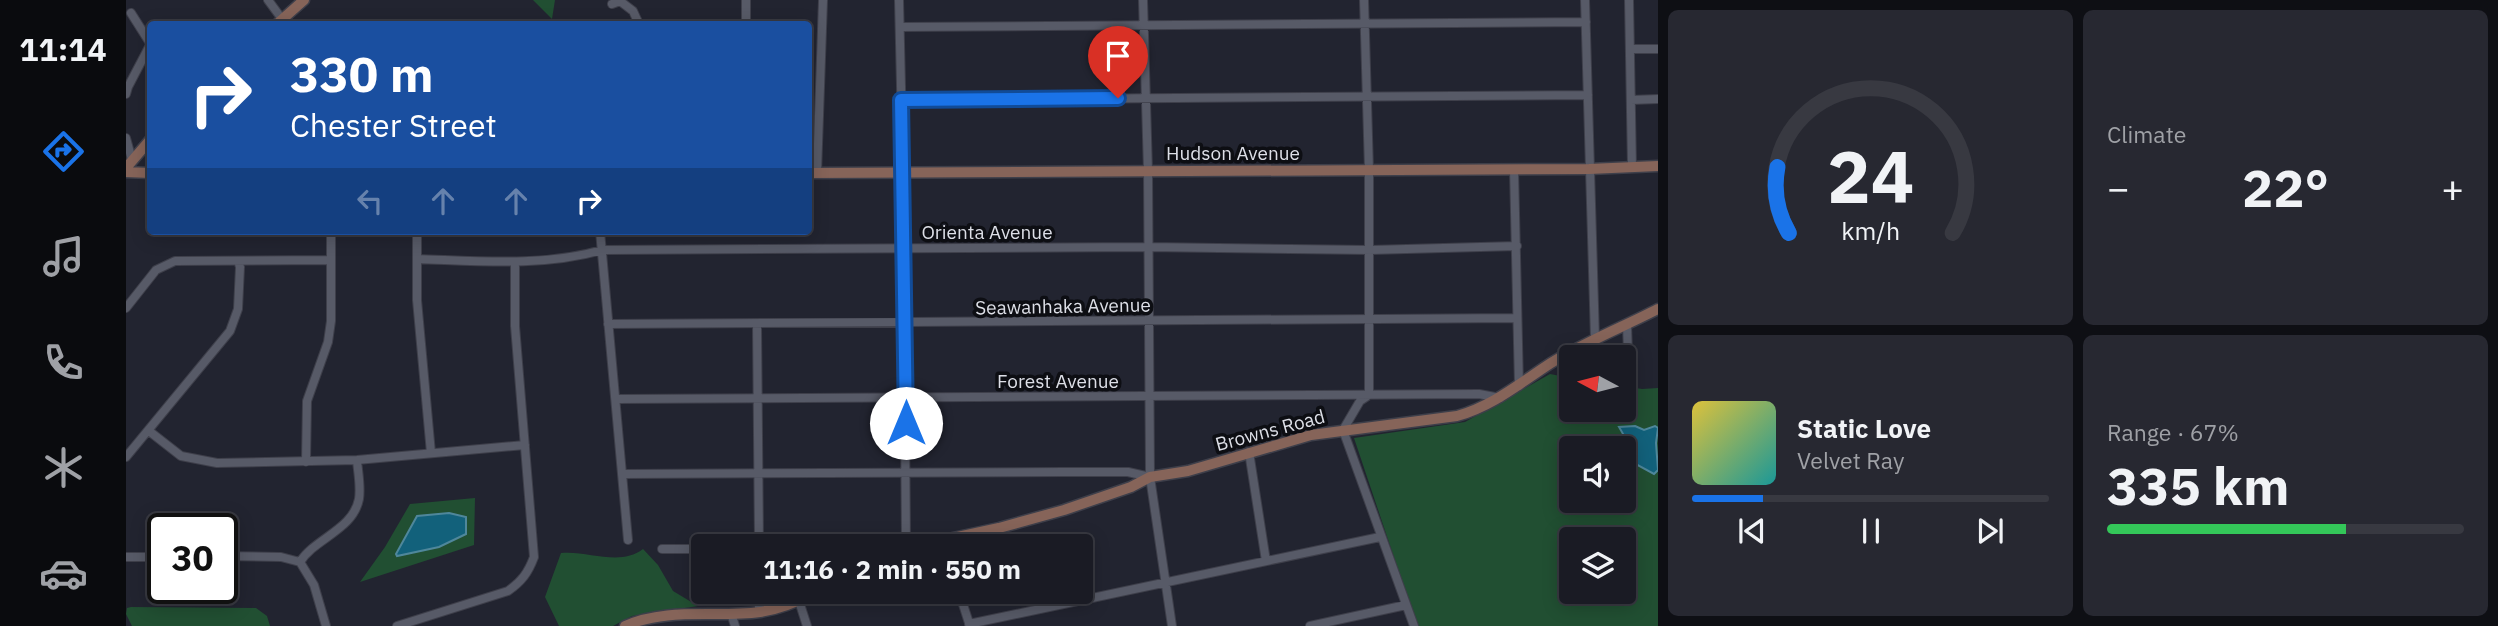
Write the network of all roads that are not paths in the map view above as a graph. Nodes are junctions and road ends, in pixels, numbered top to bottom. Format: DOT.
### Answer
graph roads {
  1 [pos="268,0"];
  2 [pos="304,0"];
  3 [pos="747,0"];
  4 [pos="822,0"];
  5 [pos="899,0"];
  6 [pos="1143,0"];
  7 [pos="1364,0"];
  8 [pos="1585,0"];
  9 [pos="1629,0"];
  10 [pos="612,4"];
  11 [pos="131,13"];
  12 [pos="279,21"];
  13 [pos="281,21"];
  14 [pos="637,21"];
  15 [pos="746,21"];
  16 [pos="1586,22"];
  17 [pos="1364,23"];
  18 [pos="1144,25"];
  19 [pos="900,27"];
  20 [pos="147,39"];
  21 [pos="1630,49"];
  22 [pos="1658,49"];
  23 [pos="147,50"];
  24 [pos="126,94"];
  25 [pos="1588,96"];
  26 [pos="1145,98"];
  27 [pos="1366,98"];
  28 [pos="1658,99"];
  29 [pos="901,100"];
  30 [pos="1630,100"];
  31 [pos="126,138"];
  32 [pos="147,143"];
  33 [pos="1658,166"];
  34 [pos="128,167"];
  35 [pos="1632,168"];
  36 [pos="1514,169"];
  37 [pos="1589,169"];
  38 [pos="1369,170"];
  39 [pos="1148,171"];
  40 [pos="147,172"];
  41 [pos="813,173"];
  42 [pos="903,173"];
  43 [pos="331,235"];
  44 [pos="417,235"];
  45 [pos="600,235"];
  46 [pos="1517,246"];
  47 [pos="1148,247"];
  48 [pos="902,248"];
  49 [pos="602,250"];
  50 [pos="1370,250"];
  51 [pos="417,259"];
  52 [pos="331,260"];
  53 [pos="238,261"];
  54 [pos="515,262"];
  55 [pos="126,308"];
  56 [pos="1658,309"];
  57 [pos="1517,318"];
  58 [pos="1370,319"];
  59 [pos="1149,320"];
  60 [pos="905,323"];
  61 [pos="608,324"];
  62 [pos="757,324"];
  63 [pos="1627,325"];
  64 [pos="1595,339"];
  65 [pos="1628,345"];
  66 [pos="1519,386"];
  67 [pos="1369,395"];
  68 [pos="1149,396"];
  69 [pos="906,397"];
  70 [pos="1500,398"];
  71 [pos="616,399"];
  72 [pos="756,399"];
  73 [pos="1343,430"];
  74 [pos="149,431"];
  75 [pos="525,445"];
  76 [pos="1249,452"];
  77 [pos="431,453"];
  78 [pos="126,457"];
  79 [pos="357,460"];
  80 [pos="306,461"];
  81 [pos="906,473"];
  82 [pos="622,474"];
  83 [pos="758,474"];
  84 [pos="1150,477"];
  85 [pos="759,534"];
  86 [pos="906,534"];
  87 [pos="977,534"];
  88 [pos="1380,537"];
  89 [pos="628,540"];
  90 [pos="662,549"];
  91 [pos="691,549"];
  92 [pos="238,556"];
  93 [pos="126,557"];
  94 [pos="147,557"];
  95 [pos="1266,561"];
  96 [pos="300,562"];
  97 [pos="1166,582"];
  98 [pos="759,604"];
  99 [pos="788,604"];
  100 [pos="800,604"];
  101 [pos="963,604"];
  102 [pos="1406,605"];
  103 [pos="759,612"];
  104 [pos="731,613"];
  105 [pos="662,621"];
  106 [pos="970,625"];
  107 [pos="326,626"];
  108 [pos="397,626"];
  109 [pos="625,626"];
  110 [pos="735,626"];
  111 [pos="807,626"];
  112 [pos="1172,626"];
  113 [pos="1310,626"];
  114 [pos="1414,626"];
  1 -- 12 [label="street"];
  2 -- 13 [label="street"];
  3 -- 15 [label="street"];
  4 -- 41 [label="street"];
  5 -- 19 [label="street"];
  6 -- 18 [label="street"];
  7 -- 17 [label="street"];
  8 -- 16 [label="street"];
  9 -- 21 [label="street"];
  10 -- 14 [label="street"];
  11 -- 20 [label="street"];
  16 -- 17 [label="street"];
  16 -- 25 [label="street"];
  17 -- 18 [label="street"];
  17 -- 27 [label="street"];
  18 -- 19 [label="street"];
  18 -- 26 [label="street"];
  19 -- 29 [label="street"];
  21 -- 22 [label="street"];
  21 -- 30 [label="street"];
  23 -- 24 [label="street"];
  25 -- 27 [label="street"];
  25 -- 37 [label="street"];
  26 -- 27 [label="street"];
  26 -- 29 [label="street"];
  26 -- 39 [label="street"];
  27 -- 38 [label="street"];
  28 -- 30 [label="street"];
  29 -- 42 [label="street"];
  30 -- 35 [label="street"];
  31 -- 34 [label="street"];
  32 -- 34 [label="street"];
  33 -- 35 [label="street, Hudson Avenue"];
  34 -- 40 [label="street"];
  35 -- 37 [label="street, Hudson Avenue"];
  36 -- 37 [label="street, Hudson Avenue"];
  36 -- 38 [label="street, Hudson Avenue"];
  36 -- 46 [label="street"];
  37 -- 64 [label="street"];
  38 -- 39 [label="street, Hudson Avenue"];
  38 -- 50 [label="street"];
  39 -- 42 [label="street, Hudson Avenue"];
  39 -- 47 [label="street"];
  41 -- 42 [label="street, Hudson Avenue"];
  42 -- 48 [label="street"];
  43 -- 52 [label="street"];
  44 -- 51 [label="street"];
  45 -- 49 [label="street"];
  46 -- 50 [label="street, Orienta Avenue"];
  46 -- 57 [label="street"];
  47 -- 48 [label="street, Orienta Avenue"];
  47 -- 50 [label="street, Orienta Avenue"];
  47 -- 59 [label="street"];
  48 -- 49 [label="street, Orienta Avenue"];
  48 -- 60 [label="street"];
  49 -- 54 [label="street, Orienta Avenue"];
  49 -- 61 [label="street"];
  50 -- 58 [label="street"];
  51 -- 54 [label="street, Orienta Avenue"];
  51 -- 77 [label="street"];
  52 -- 53 [label="street"];
  52 -- 80 [label="street"];
  53 -- 55 [label="street"];
  53 -- 74 [label="street"];
  54 -- 75 [label="street"];
  56 -- 63 [label="street, Browns Road"];
  57 -- 58 [label="street, Seawanhaka Avenue"];
  57 -- 66 [label="street"];
  58 -- 59 [label="street, Seawanhaka Avenue"];
  58 -- 67 [label="street"];
  59 -- 60 [label="street, Seawanhaka Avenue"];
  59 -- 68 [label="street"];
  60 -- 62 [label="street, Seawanhaka Avenue"];
  60 -- 69 [label="street"];
  61 -- 62 [label="street, Seawanhaka Avenue"];
  61 -- 71 [label="street"];
  62 -- 72 [label="street"];
  63 -- 64 [label="street, Browns Road"];
  63 -- 65 [label="street"];
  64 -- 66 [label="street, Browns Road"];
  66 -- 70 [label="street, Browns Road"];
  67 -- 68 [label="street, Forest Avenue"];
  67 -- 70 [label="street, Forest Avenue"];
  67 -- 73 [label="street"];
  68 -- 69 [label="street, Forest Avenue"];
  68 -- 84 [label="street"];
  69 -- 72 [label="street, Forest Avenue"];
  69 -- 81 [label="street"];
  70 -- 73 [label="street, Browns Road"];
  71 -- 72 [label="street, Forest Avenue"];
  71 -- 82 [label="street"];
  72 -- 83 [label="street"];
  73 -- 76 [label="street, Browns Road"];
  73 -- 88 [label="street"];
  74 -- 78 [label="street"];
  74 -- 80 [label="street"];
  75 -- 77 [label="street"];
  75 -- 108 [label="street"];
  76 -- 84 [label="street, Browns Road"];
  76 -- 95 [label="street"];
  77 -- 79 [label="street"];
  79 -- 80 [label="street"];
  79 -- 96 [label="street"];
  81 -- 83 [label="street"];
  81 -- 84 [label="street"];
  81 -- 86 [label="street"];
  82 -- 83 [label="street"];
  82 -- 89 [label="street"];
  83 -- 85 [label="street"];
  84 -- 87 [label="street, Browns Road"];
  84 -- 97 [label="street"];
  88 -- 95 [label="street"];
  88 -- 102 [label="street"];
  90 -- 91 [label="street"];
  92 -- 96 [label="street"];
  93 -- 94 [label="street"];
  95 -- 97 [label="street"];
  96 -- 107 [label="street"];
  97 -- 106 [label="street"];
  97 -- 112 [label="street"];
  98 -- 103 [label="street"];
  99 -- 103 [label="street"];
  100 -- 111 [label="street"];
  101 -- 106 [label="street"];
  102 -- 113 [label="street"];
  102 -- 114 [label="street"];
  103 -- 104 [label="street"];
  104 -- 105 [label="street"];
  104 -- 110 [label="street"];
  105 -- 109 [label="street"];
}
